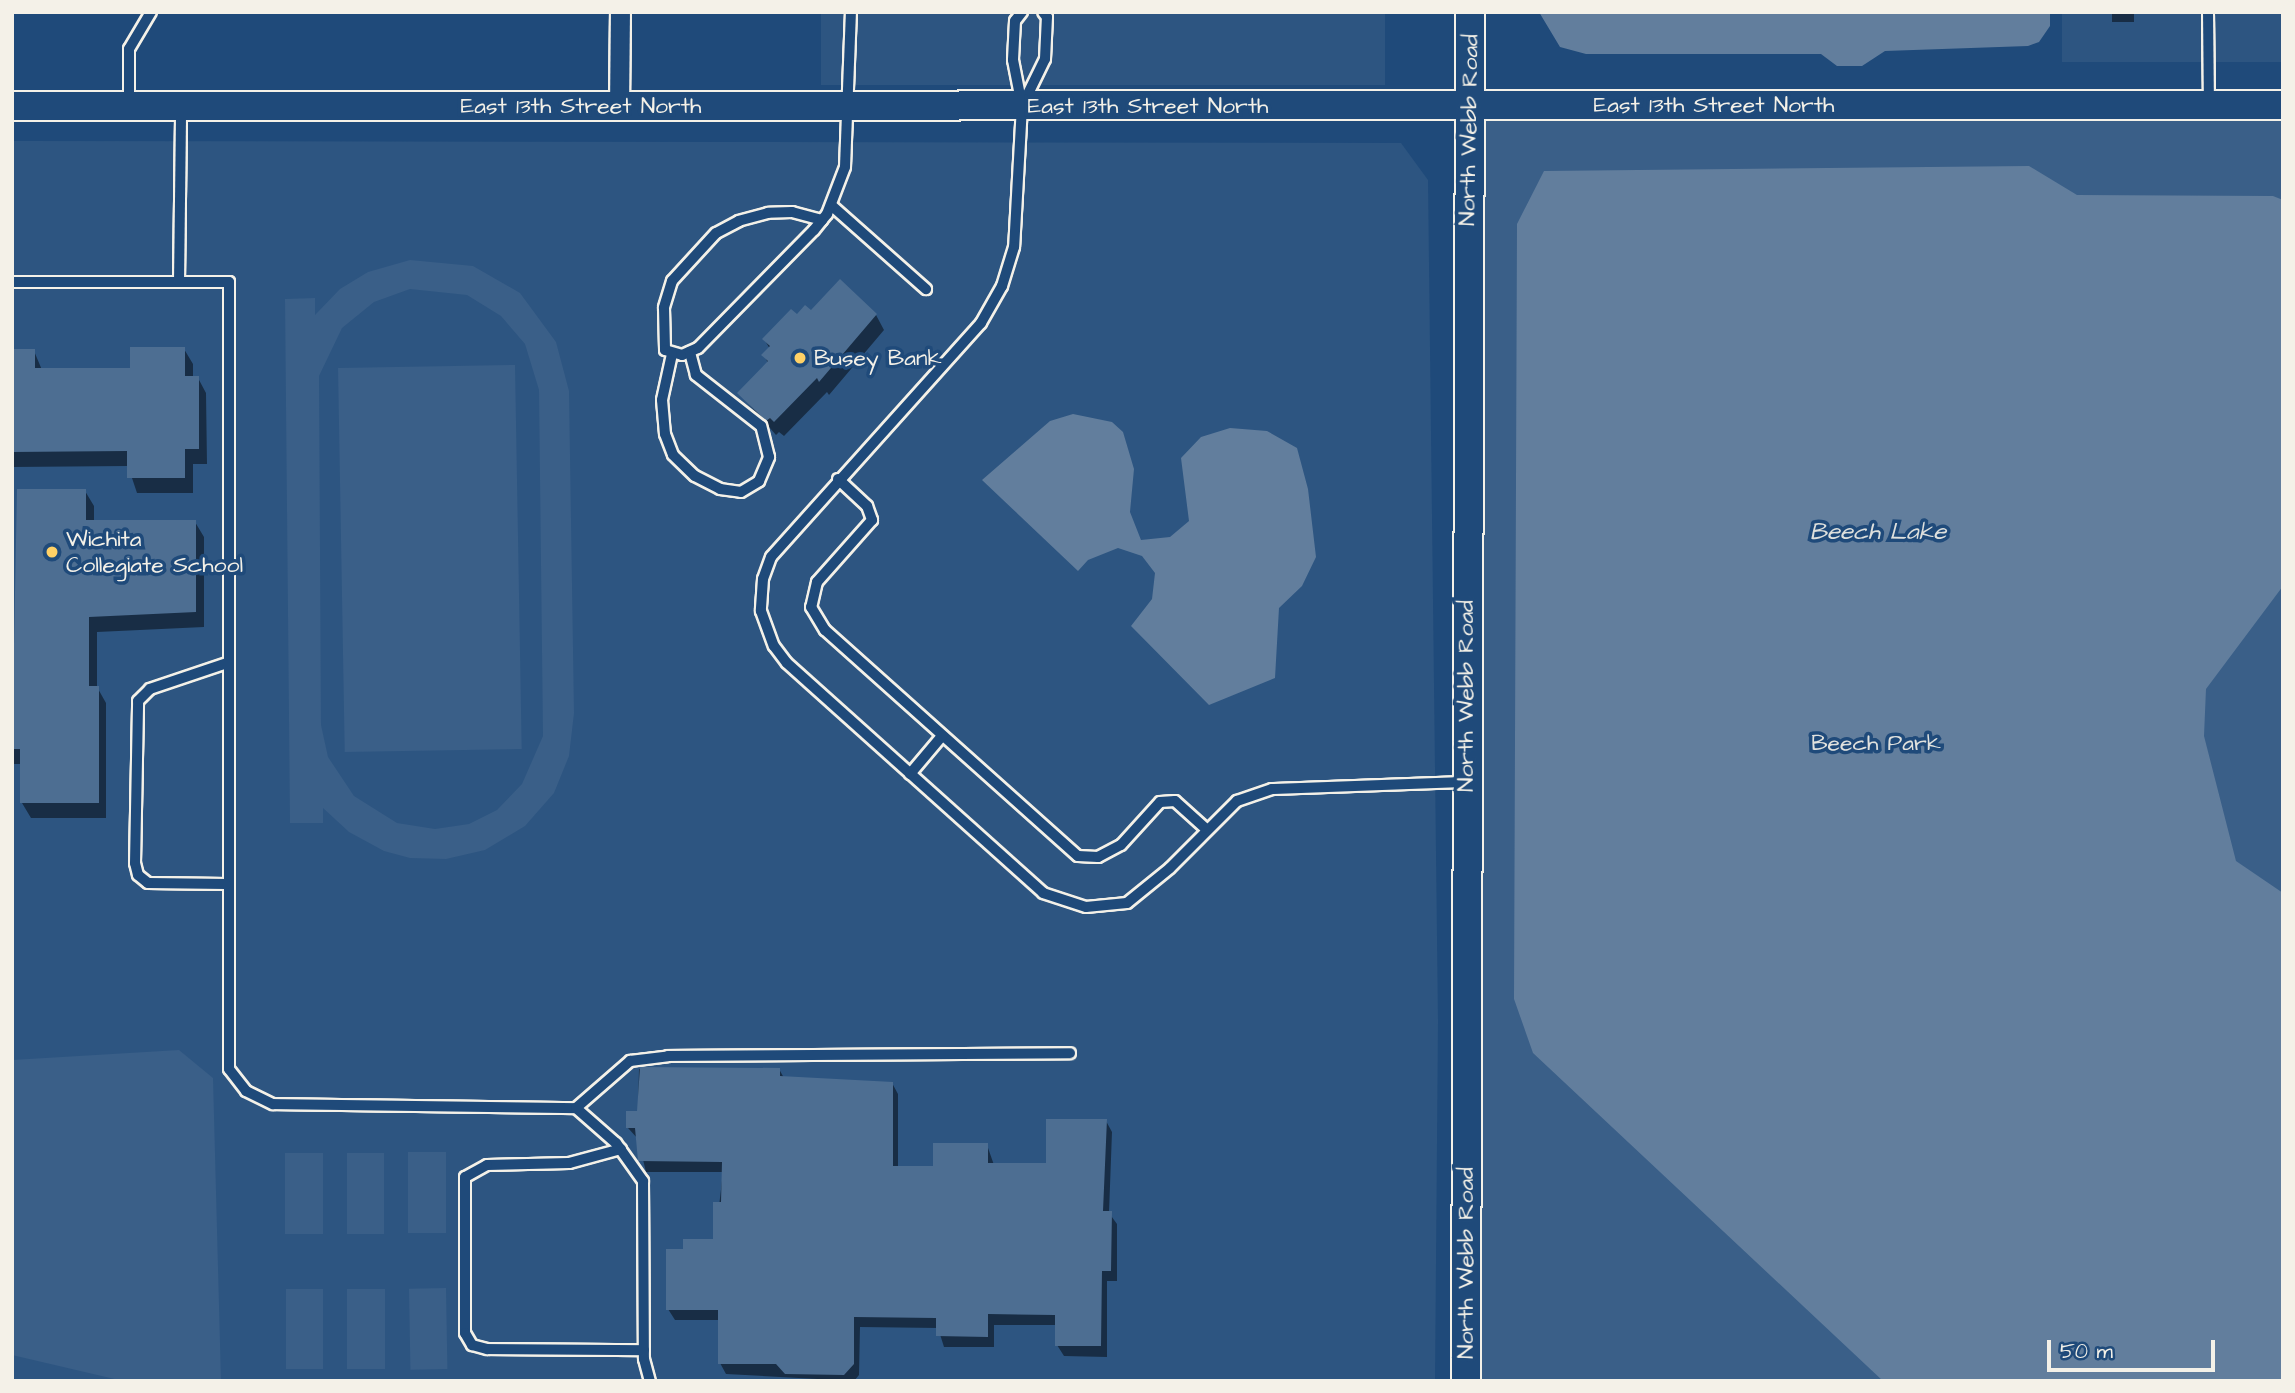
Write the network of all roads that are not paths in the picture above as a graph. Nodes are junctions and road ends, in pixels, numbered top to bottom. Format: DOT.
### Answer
graph roads {
  1 [pos="151,12"];
  2 [pos="620,12"];
  3 [pos="851,12"];
  4 [pos="1022,12"];
  5 [pos="1044,12"];
  6 [pos="1470,12"];
  7 [pos="2208,12"];
  8 [pos="2210,105"];
  9 [pos="2283,105"];
  10 [pos="12,106"];
  11 [pos="129,106"];
  12 [pos="180,106"];
  13 [pos="619,106"];
  14 [pos="850,106"];
  15 [pos="1022,106"];
  16 [pos="1469,106"];
  17 [pos="831,205"];
  18 [pos="822,220"];
  19 [pos="12,282"];
  20 [pos="179,282"];
  21 [pos="926,289"];
  22 [pos="691,352"];
  23 [pos="672,354"];
  24 [pos="838,479"];
  25 [pos="227,663"];
  26 [pos="942,736"];
  27 [pos="911,774"];
  28 [pos="1466,782"];
  29 [pos="1205,828"];
  30 [pos="226,884"];
  31 [pos="1070,1053"];
  32 [pos="576,1108"];
  33 [pos="621,1149"];
  34 [pos="644,1350"];
  35 [pos="650,1381"];
  36 [pos="1466,1381"];
  1 -- 11 [label="lane"];
  2 -- 13 [label="street"];
  3 -- 14 [label="lane"];
  4 -- 15 [label="lane"];
  5 -- 15 [label="lane"];
  6 -- 16 [label="main road, North Webb Road"];
  7 -- 8 [label="lane"];
  8 -- 9 [label="main road, East 13th Street North"];
  8 -- 16 [label="main road, East 13th Street North"];
  10 -- 11 [label="main road, East 13th Street North"];
  11 -- 12 [label="main road, East 13th Street North"];
  12 -- 13 [label="main road, East 13th Street North"];
  12 -- 20 [label="lane"];
  13 -- 14 [label="main road, East 13th Street North"];
  14 -- 15 [label="main road, East 13th Street North"];
  14 -- 17 [label="lane"];
  15 -- 16 [label="main road, East 13th Street North"];
  15 -- 24 [label="lane"];
  16 -- 28 [label="main road, North Webb Road"];
  17 -- 18 [label="lane"];
  17 -- 21 [label="lane"];
  18 -- 22 [label="lane"];
  18 -- 23 [label="lane"];
  19 -- 20 [label="lane"];
  20 -- 25 [label="lane"];
  22 -- 23 [label="lane"];
  22 -- 23 [label="lane"];
  24 -- 26 [label="lane"];
  24 -- 27 [label="lane"];
  25 -- 30 [label="lane"];
  25 -- 30 [label="lane"];
  26 -- 27 [label="lane"];
  26 -- 29 [label="lane"];
  27 -- 29 [label="lane"];
  28 -- 29 [label="lane"];
  28 -- 36 [label="main road, North Webb Road"];
  30 -- 32 [label="lane"];
  31 -- 32 [label="lane"];
  32 -- 33 [label="lane"];
  33 -- 34 [label="lane"];
  33 -- 34 [label="lane"];
  34 -- 35 [label="lane"];
}
